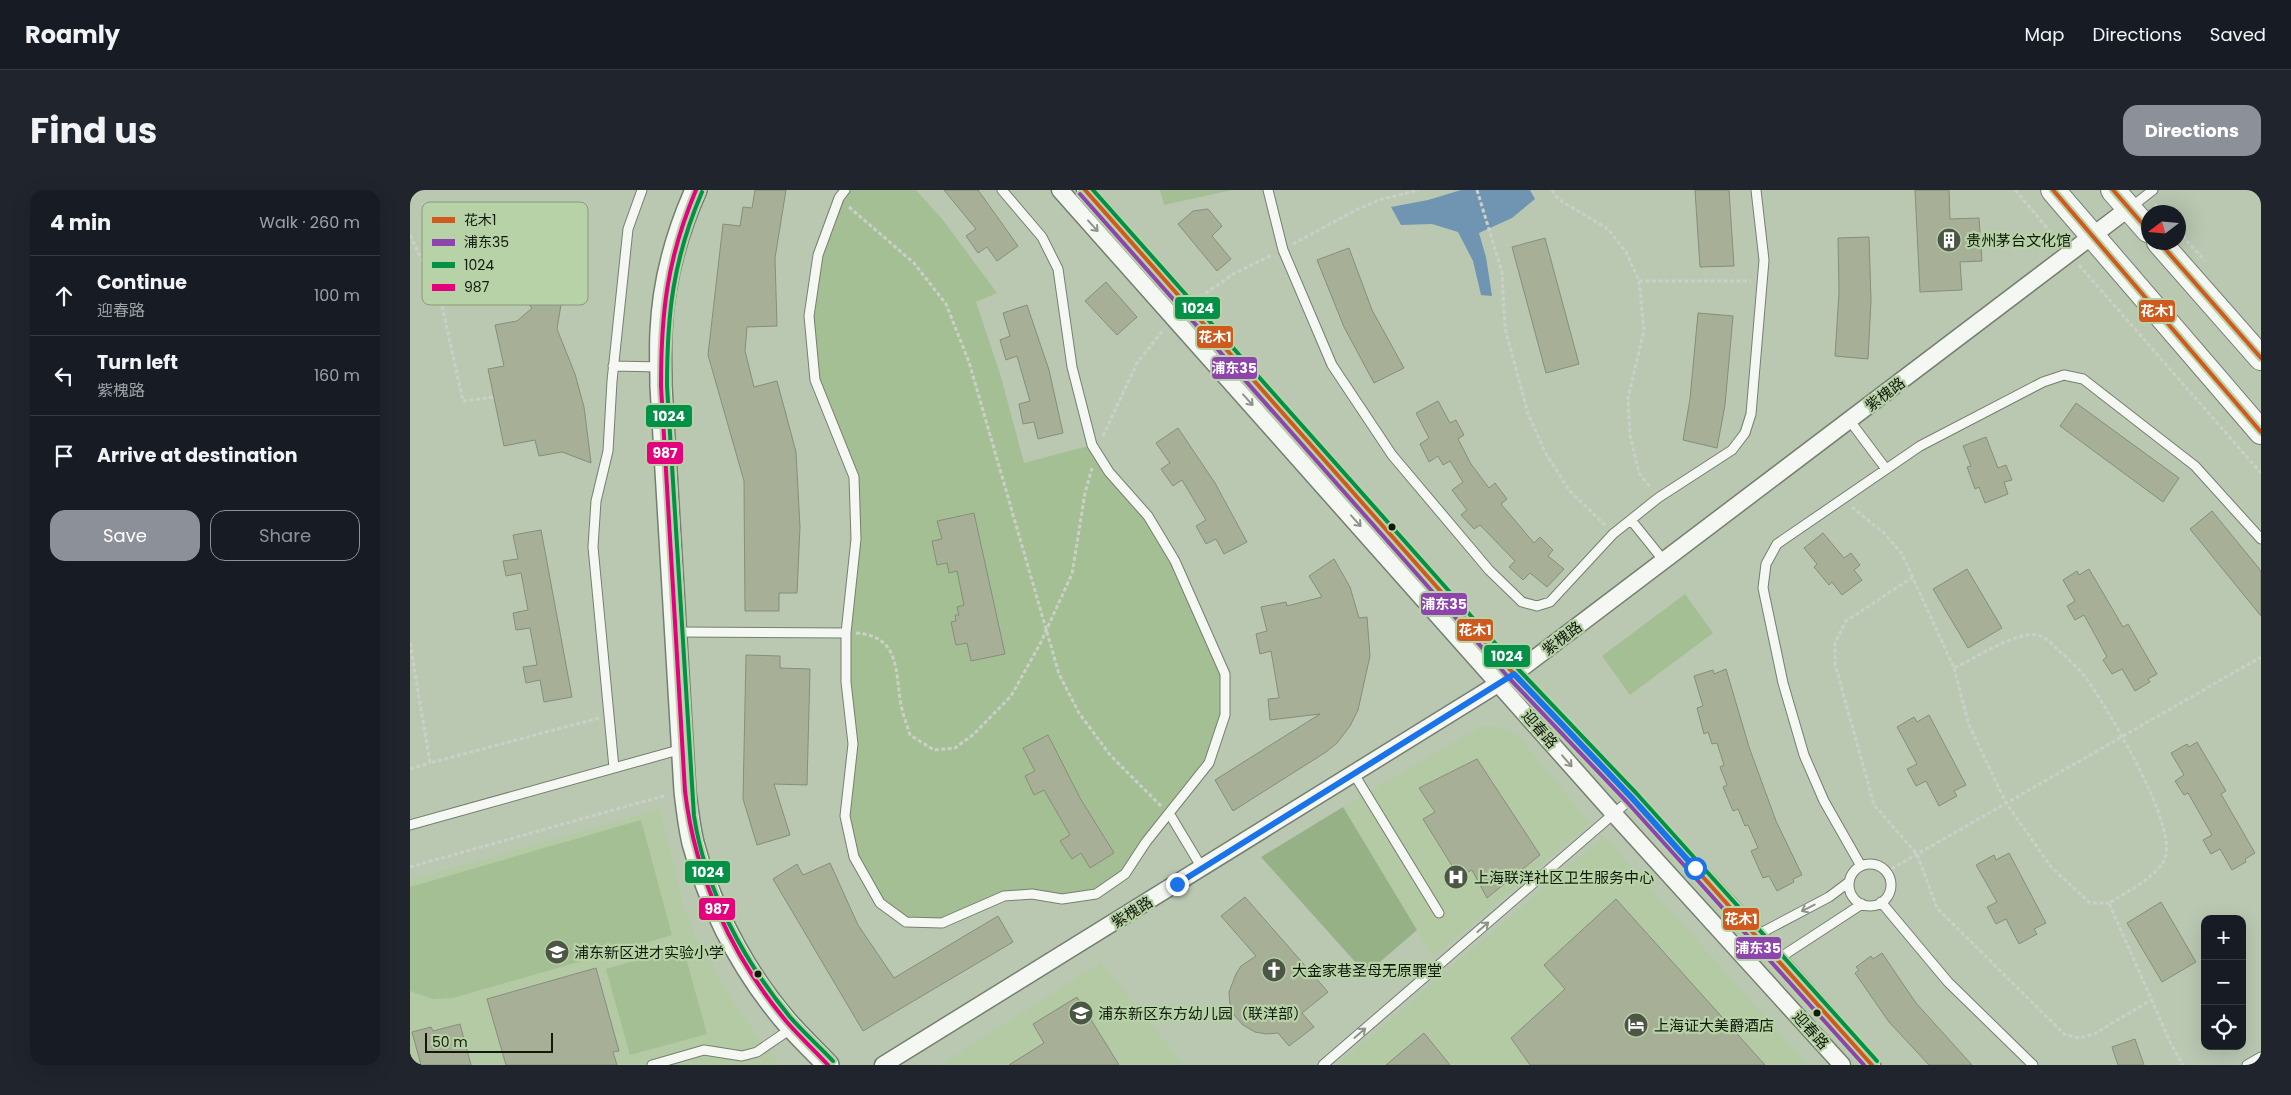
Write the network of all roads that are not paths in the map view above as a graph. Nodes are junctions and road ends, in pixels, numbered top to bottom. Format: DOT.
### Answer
graph roads {
  1 [pos="642,190"];
  2 [pos="696,190"];
  3 [pos="845,190"];
  4 [pos="1002,190"];
  5 [pos="1060,190"];
  6 [pos="1085,190"];
  7 [pos="1268,190"];
  8 [pos="1756,190"];
  9 [pos="2053,190"];
  10 [pos="2113,190"];
  11 [pos="2153,190"];
  12 [pos="2129,208"];
  13 [pos="2141,222"];
  14 [pos="2093,236"];
  15 [pos="2167,250"];
  16 [pos="2261,358"];
  17 [pos="614,366"];
  18 [pos="661,367"];
  19 [pos="1850,421"];
  20 [pos="2261,432"];
  21 [pos="1886,470"];
  22 [pos="1631,520"];
  23 [pos="2261,539"];
  24 [pos="1664,561"];
  25 [pos="675,632"];
  26 [pos="846,633"];
  27 [pos="1514,674"];
  28 [pos="1500,684"];
  29 [pos="682,749"];
  30 [pos="614,768"];
  31 [pos="1354,774"];
  32 [pos="1632,798"];
  33 [pos="1169,813"];
  34 [pos="1614,814"];
  35 [pos="410,825"];
  36 [pos="1861,866"];
  37 [pos="1202,868"];
  38 [pos="1849,882"];
  39 [pos="1881,902"];
  40 [pos="1862,904"];
  41 [pos="1439,912"];
  42 [pos="1757,934"];
  43 [pos="1778,959"];
  44 [pos="793,1028"];
  45 [pos="652,1065"];
  46 [pos="828,1065"];
  47 [pos="883,1065"];
  48 [pos="1323,1065"];
  49 [pos="1842,1065"];
  50 [pos="1872,1065"];
  51 [pos="2033,1065"];
  1 -- 17 [label="lane"];
  2 -- 18 [label="street"];
  3 -- 26 [label="lane"];
  4 -- 33 [label="lane"];
  5 -- 28 [label="street, 迎春路, one-way"];
  6 -- 27 [label="street, 迎春路"];
  7 -- 22 [label="lane"];
  8 -- 22 [label="lane"];
  9 -- 14 [label="main road"];
  10 -- 12 [label="main road"];
  11 -- 12 [label="lane"];
  12 -- 13 [label="main road"];
  12 -- 14 [label="street, 紫槐路"];
  14 -- 19 [label="street, 紫槐路"];
  14 -- 20 [label="main road"];
  15 -- 16 [label="main road"];
  17 -- 18 [label="lane"];
  17 -- 30 [label="lane"];
  18 -- 25 [label="street"];
  19 -- 21 [label="lane"];
  19 -- 24 [label="street, 紫槐路"];
  21 -- 23 [label="lane"];
  21 -- 36 [label="lane"];
  22 -- 24 [label="lane"];
  24 -- 27 [label="street, 紫槐路"];
  25 -- 26 [label="lane"];
  25 -- 29 [label="street"];
  26 -- 33 [label="lane"];
  27 -- 28 [label="street, 紫槐路"];
  27 -- 32 [label="street, 迎春路"];
  28 -- 31 [label="street, 紫槐路"];
  28 -- 34 [label="street, 迎春路, one-way"];
  29 -- 30 [label="lane"];
  29 -- 44 [label="street"];
  30 -- 35 [label="lane"];
  31 -- 37 [label="street, 紫槐路"];
  31 -- 41 [label="lane"];
  32 -- 34 [label="lane"];
  32 -- 42 [label="street, 迎春路"];
  33 -- 37 [label="lane"];
  48 -- 34 [label="lane, one-way"];
  34 -- 49 [label="street, 迎春路"];
  36 -- 38 [label="lane"];
  36 -- 39 [label="lane"];
  37 -- 47 [label="street, 紫槐路"];
  38 -- 40 [label="lane"];
  38 -- 42 [label="lane, one-way"];
  39 -- 40 [label="lane"];
  39 -- 51 [label="lane"];
  40 -- 43 [label="lane"];
  42 -- 43 [label="street, 迎春路"];
  43 -- 50 [label="street, 迎春路"];
  44 -- 45 [label="lane"];
  44 -- 46 [label="street"];
}
